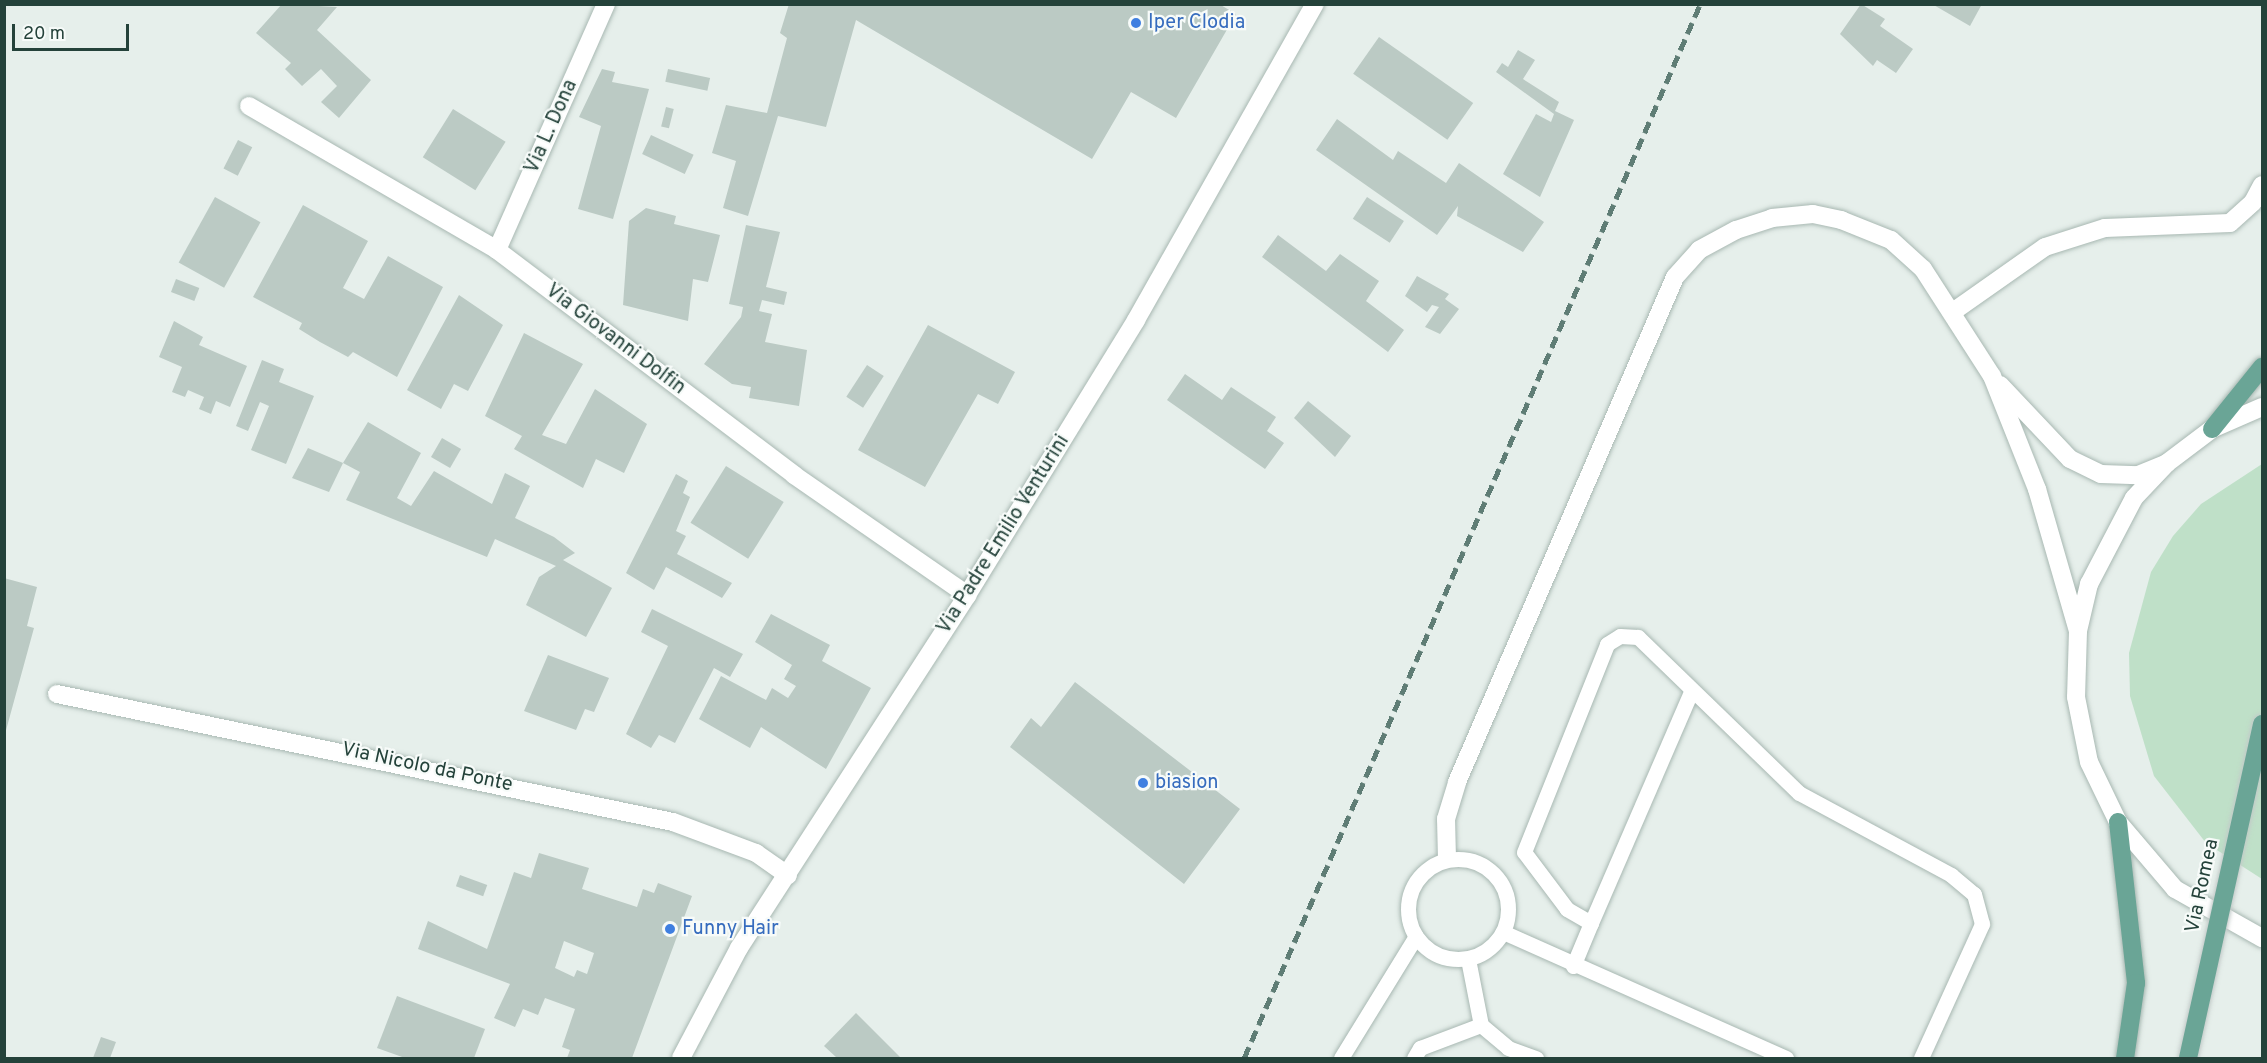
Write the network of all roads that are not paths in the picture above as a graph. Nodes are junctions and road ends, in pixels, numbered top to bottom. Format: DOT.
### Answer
graph roads {
  1 [pos="606,4"];
  2 [pos="1315,4"];
  3 [pos="249,106"];
  4 [pos="2262,185"];
  5 [pos="497,250"];
  6 [pos="1954,311"];
  7 [pos="2262,367"];
  8 [pos="1992,376"];
  9 [pos="2262,407"];
  10 [pos="2212,429"];
  11 [pos="2167,462"];
  12 [pos="967,595"];
  13 [pos="2078,631"];
  14 [pos="1691,692"];
  15 [pos="57,694"];
  16 [pos="2262,724"];
  17 [pos="2118,822"];
  18 [pos="1447,859"];
  19 [pos="788,874"];
  20 [pos="1592,923"];
  21 [pos="1503,932"];
  22 [pos="1416,936"];
  23 [pos="2262,938"];
  24 [pos="1468,958"];
  25 [pos="1573,966"];
  26 [pos="1482,1025"];
  27 [pos="681,1059"];
  28 [pos="1341,1059"];
  29 [pos="1414,1059"];
  30 [pos="1536,1059"];
  31 [pos="1786,1059"];
  32 [pos="1921,1059"];
  33 [pos="2125,1059"];
  34 [pos="2188,1059"];
  1 -- 5 [label="street, Via L. Dona"];
  2 -- 12 [label="street, Via Padre Emilio Venturini"];
  3 -- 5 [label="street, Via Giovanni Dolfin"];
  4 -- 6 [label="street"];
  5 -- 12 [label="street, Via Giovanni Dolfin"];
  6 -- 8 [label="street"];
  6 -- 18 [label="street"];
  7 -- 10 [label="main road"];
  8 -- 11 [label="street"];
  8 -- 13 [label="street"];
  9 -- 10 [label="street"];
  10 -- 11 [label="street"];
  11 -- 13 [label="street"];
  12 -- 19 [label="street, Via Padre Emilio Venturini"];
  13 -- 17 [label="street"];
  14 -- 20 [label="lane"];
  14 -- 20 [label="lane"];
  14 -- 32 [label="lane"];
  15 -- 19 [label="street, Via Nicolo da Ponte"];
  16 -- 34 [label="main road, Via Romea, bridge"];
  17 -- 23 [label="street"];
  17 -- 33 [label="main road"];
  18 -- 21 [label="lane"];
  18 -- 22 [label="lane"];
  19 -- 27 [label="street, Via Padre Emilio Venturini"];
  20 -- 25 [label="lane"];
  21 -- 24 [label="lane"];
  21 -- 25 [label="lane"];
  22 -- 24 [label="lane"];
  22 -- 28 [label="lane"];
  24 -- 26 [label="lane"];
  25 -- 31 [label="lane"];
  26 -- 29 [label="lane"];
  26 -- 30 [label="lane"];
}
